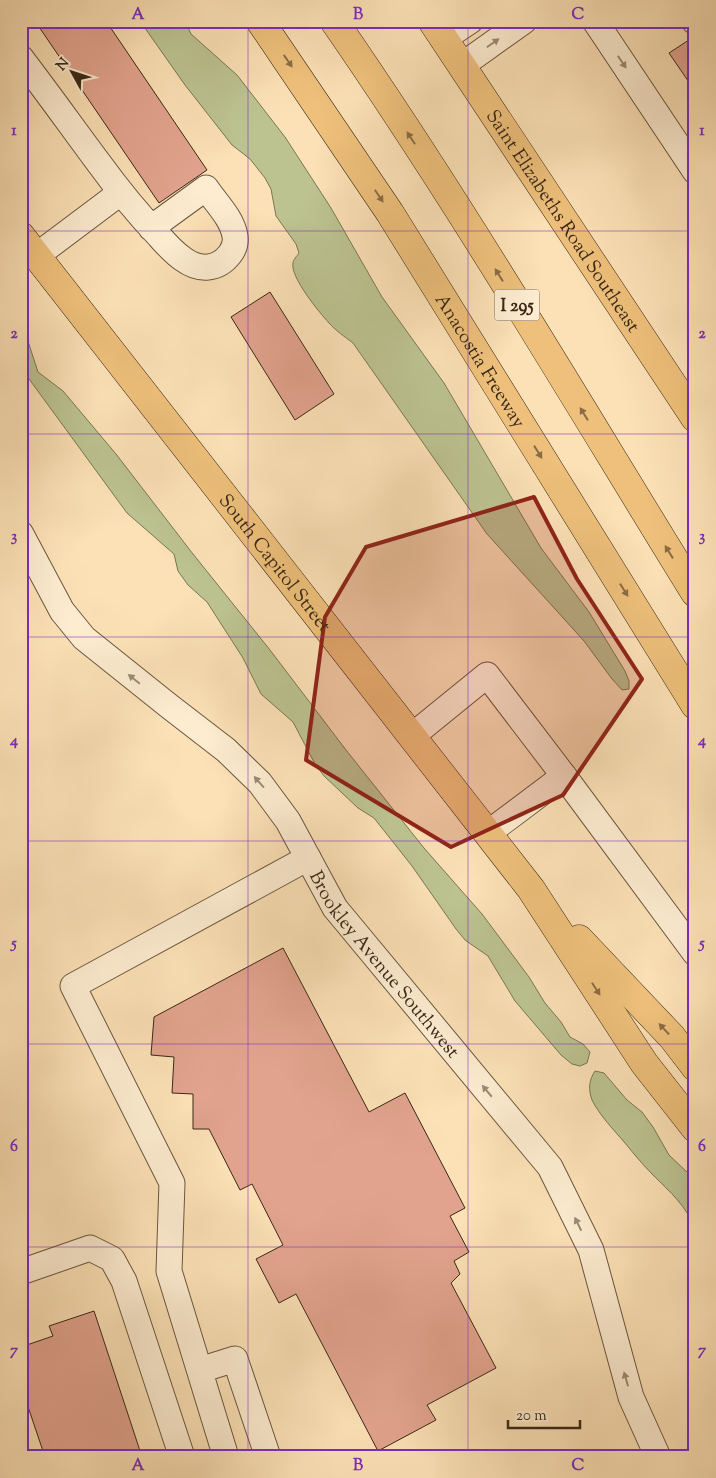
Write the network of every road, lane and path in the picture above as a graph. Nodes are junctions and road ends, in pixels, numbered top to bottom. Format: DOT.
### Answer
graph roads {
  1 [pos="260,21"];
  2 [pos="334,21"];
  3 [pos="470,21"];
  4 [pos="524,21"];
  5 [pos="595,21"];
  6 [pos="438,30"];
  7 [pos="21,58"];
  8 [pos="461,66"];
  9 [pos="695,170"];
  10 [pos="120,193"];
  11 [pos="151,228"];
  12 [pos="29,246"];
  13 [pos="695,418"];
  14 [pos="21,534"];
  15 [pos="695,594"];
  16 [pos="695,705"];
  17 [pos="412,736"];
  18 [pos="564,776"];
  19 [pos="488,833"];
  20 [pos="308,858"];
  21 [pos="531,889"];
  22 [pos="695,953"];
  23 [pos="695,1067"];
  24 [pos="695,1128"];
  25 [pos="21,1272"];
  26 [pos="200,1370"];
  27 [pos="182,1457"];
  28 [pos="226,1457"];
  29 [pos="268,1457"];
  30 [pos="658,1457"];
  1 -- 16 [label="main road, Anacostia Freeway, one-way"];
  15 -- 2 [label="main road, I 295, one-way"];
  3 -- 6 [label="street"];
  8 -- 4 [label="street, one-way"];
  5 -- 9 [label="street, one-way"];
  6 -- 8 [label="main road, Saint Elizabeths Road Southeast"];
  7 -- 10 [label="street"];
  8 -- 13 [label="main road, Saint Elizabeths Road Southeast"];
  10 -- 11 [label="street"];
  10 -- 12 [label="street"];
  12 -- 17 [label="main road, South Capitol Street"];
  20 -- 14 [label="street, Brookley Avenue Southwest, one-way"];
  17 -- 18 [label="street"];
  17 -- 19 [label="main road, South Capitol Street"];
  18 -- 19 [label="street"];
  18 -- 22 [label="street"];
  19 -- 21 [label="main road, South Capitol Street"];
  20 -- 26 [label="street"];
  30 -- 20 [label="street, Brookley Avenue Southwest, one-way"];
  23 -- 21 [label="main road, one-way"];
  21 -- 24 [label="main road, one-way"];
  25 -- 27 [label="street"];
  26 -- 28 [label="street"];
  26 -- 29 [label="street"];
}
